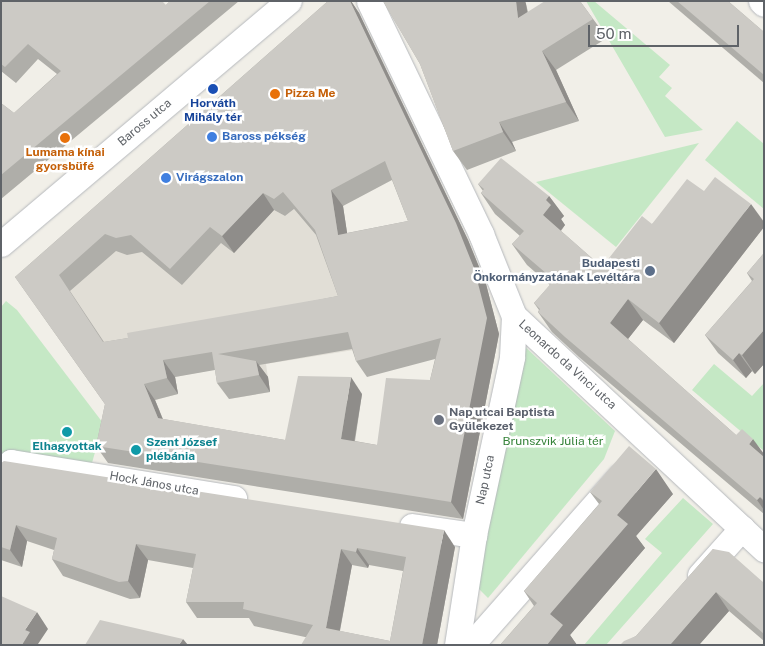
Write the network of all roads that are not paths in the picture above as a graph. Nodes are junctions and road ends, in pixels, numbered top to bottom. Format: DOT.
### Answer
graph roads {
  1 [pos="289,1"];
  2 [pos="369,1"];
  3 [pos="1,244"];
  4 [pos="514,316"];
  5 [pos="649,444"];
  6 [pos="6,467"];
  7 [pos="260,502"];
  8 [pos="386,522"];
  9 [pos="742,528"];
  10 [pos="474,535"];
  11 [pos="764,549"];
  12 [pos="683,594"];
  13 [pos="458,645"];
  14 [pos="471,645"];
  1 -- 3 [label="street, Baross utca"];
  2 -- 4 [label="street, Leonardo da Vinci utca"];
  4 -- 5 [label="street, Leonardo da Vinci utca"];
  4 -- 10 [label="street, Nap utca"];
  5 -- 9 [label="street, Leonardo da Vinci utca"];
  5 -- 14 [label="street"];
  6 -- 7 [label="street, Hock János utca"];
  8 -- 10 [label="street"];
  9 -- 11 [label="street, Leonardo da Vinci utca"];
  9 -- 12 [label="street"];
  10 -- 13 [label="street, Nap utca"];
}
